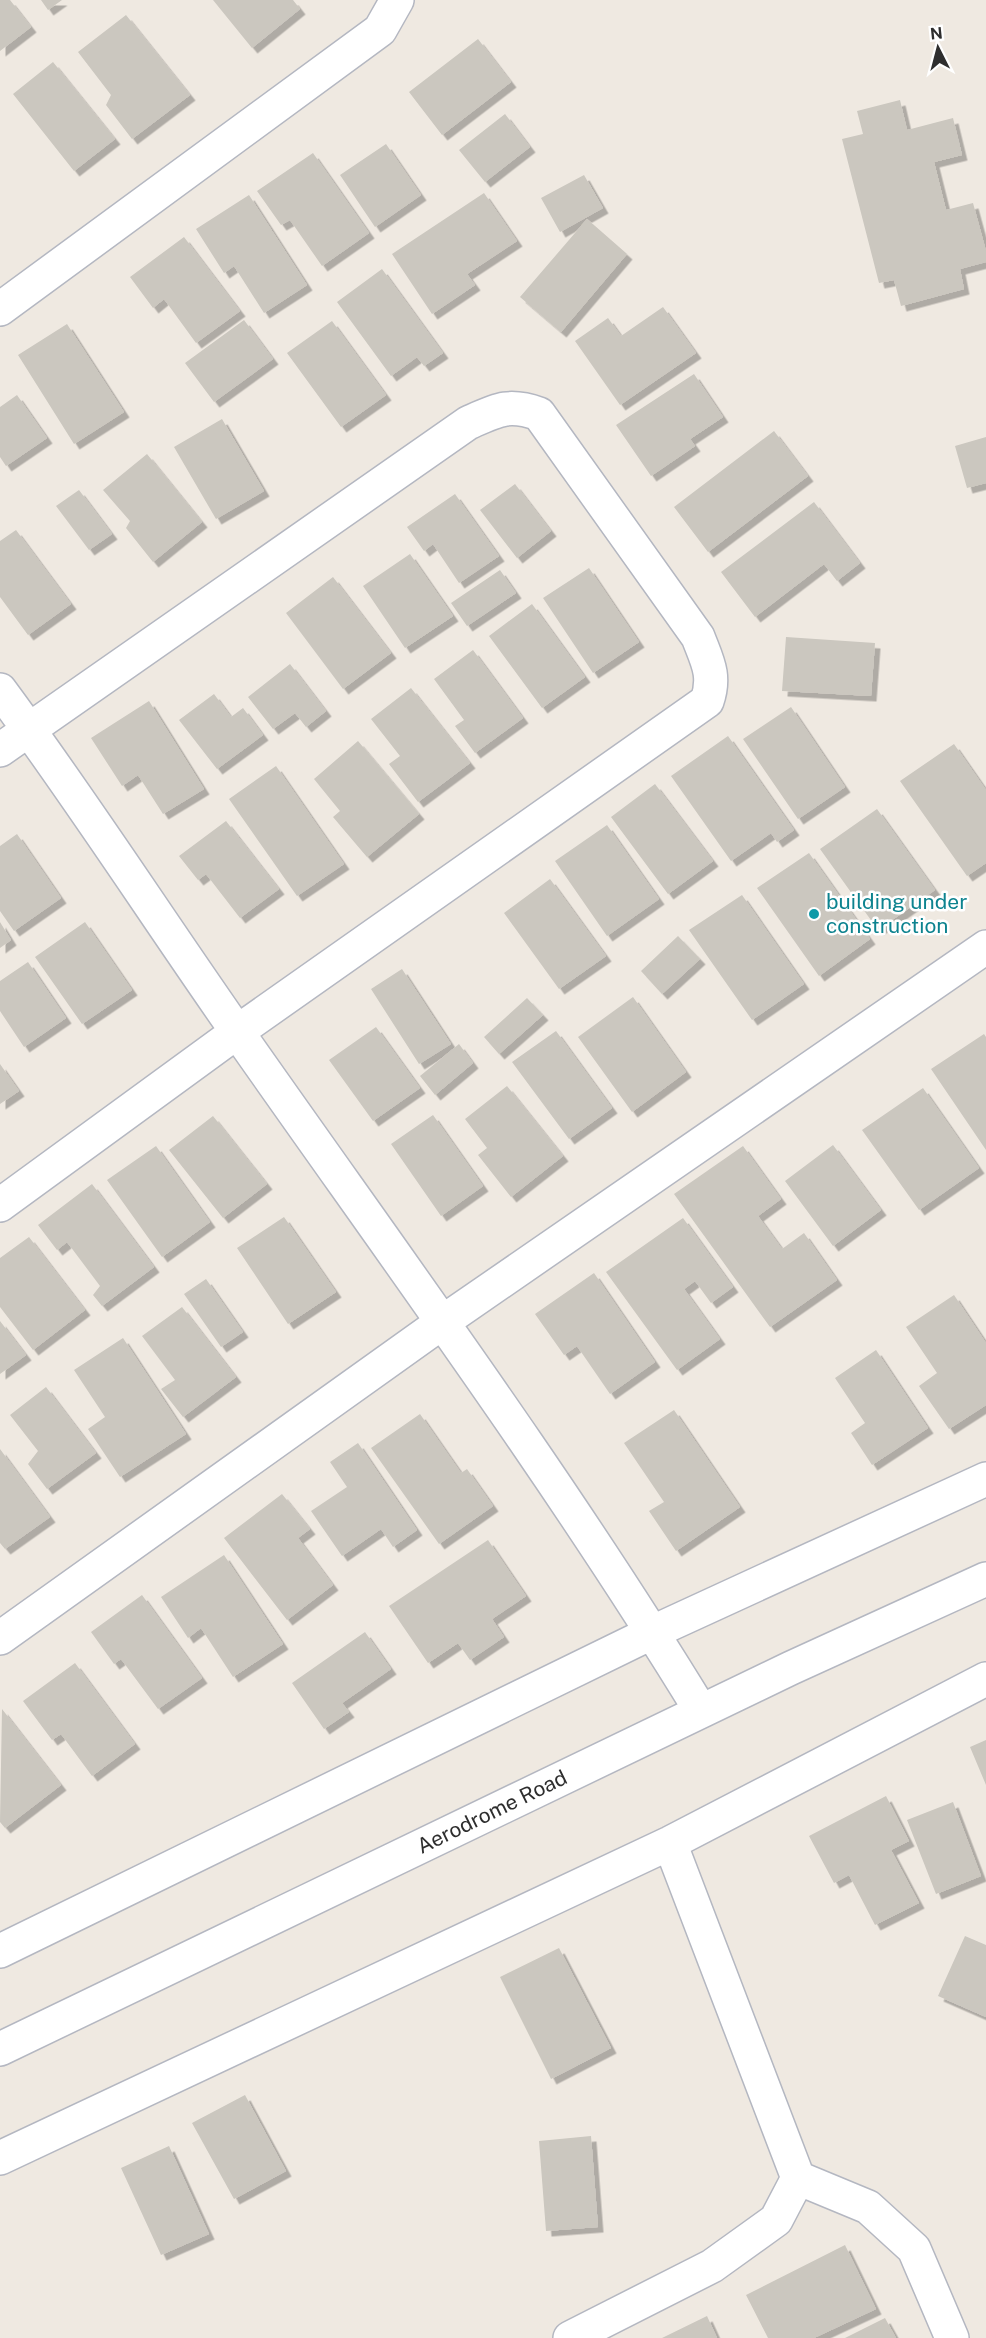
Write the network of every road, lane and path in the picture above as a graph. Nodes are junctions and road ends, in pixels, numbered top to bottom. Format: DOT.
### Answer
graph roads {
  1 [pos="397,0"];
  2 [pos="0,309"];
  3 [pos="0,690"];
  4 [pos="29,729"];
  5 [pos="0,750"];
  6 [pos="986,947"];
  7 [pos="237,1032"];
  8 [pos="0,1204"];
  9 [pos="444,1321"];
  10 [pos="986,1479"];
  11 [pos="986,1579"];
  12 [pos="653,1632"];
  13 [pos="0,1638"];
  14 [pos="986,1679"];
  15 [pos="700,1711"];
  16 [pos="670,1844"];
  17 [pos="0,1951"];
  18 [pos="0,2049"];
  19 [pos="0,2158"];
  20 [pos="798,2178"];
  21 [pos="570,2338"];
  22 [pos="952,2338"];
  1 -- 2 [label="street"];
  3 -- 4 [label="street"];
  4 -- 5 [label="street"];
  4 -- 7 [label="street"];
  4 -- 7 [label="street"];
  6 -- 9 [label="street"];
  7 -- 8 [label="street"];
  7 -- 9 [label="street"];
  9 -- 12 [label="street"];
  9 -- 13 [label="street"];
  10 -- 12 [label="street"];
  11 -- 15 [label="street, Aerodrome Road"];
  12 -- 15 [label="street"];
  12 -- 17 [label="street"];
  14 -- 16 [label="street"];
  15 -- 18 [label="street, Aerodrome Road"];
  16 -- 19 [label="street"];
  16 -- 20 [label="street"];
  20 -- 21 [label="street"];
  20 -- 22 [label="street"];
}
